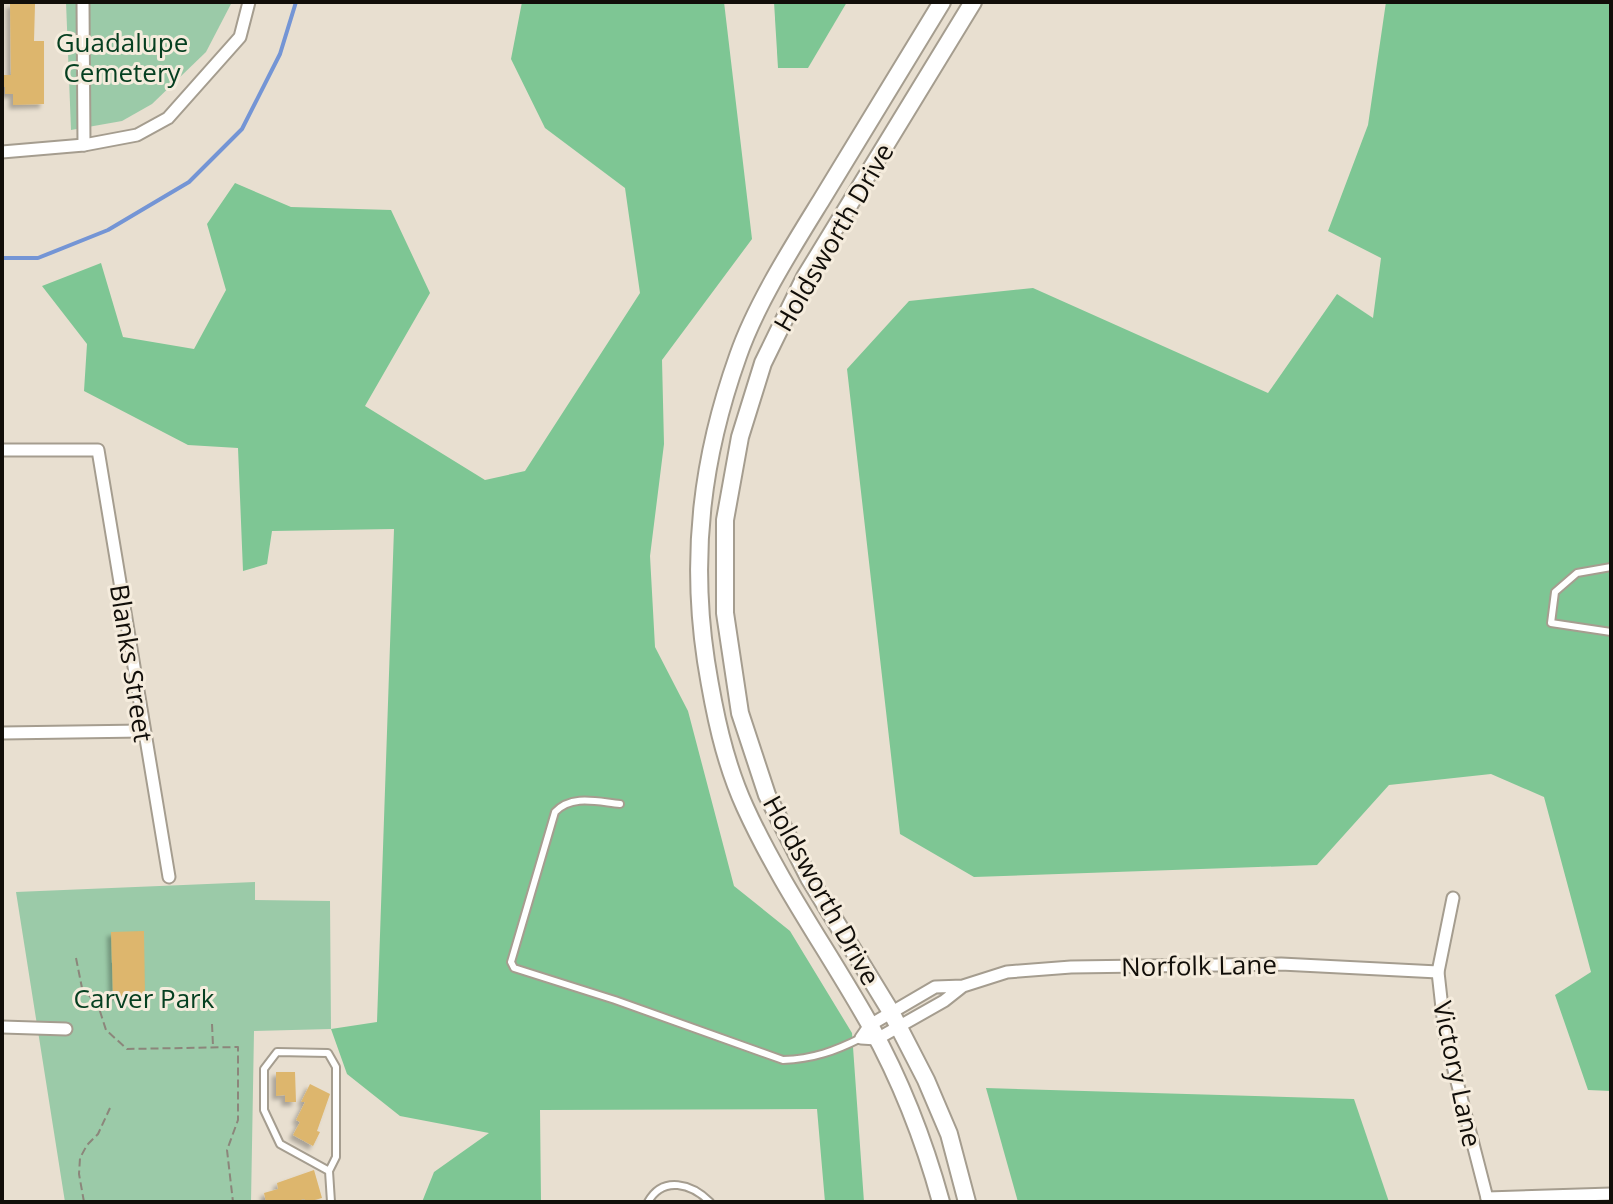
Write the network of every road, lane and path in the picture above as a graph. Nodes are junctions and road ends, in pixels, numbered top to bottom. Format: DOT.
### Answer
graph roads {
  1 [pos="83,2"];
  2 [pos="249,2"];
  3 [pos="973,2"];
  4 [pos="941,5"];
  5 [pos="961,21"];
  6 [pos="84,145"];
  7 [pos="2,152"];
  8 [pos="2,450"];
  9 [pos="1611,567"];
  10 [pos="1611,632"];
  11 [pos="143,731"];
  12 [pos="2,733"];
  13 [pos="620,804"];
  14 [pos="169,877"];
  15 [pos="1453,898"];
  16 [pos="76,958"];
  17 [pos="1438,972"];
  18 [pos="895,1019"];
  19 [pos="212,1024"];
  20 [pos="2,1027"];
  21 [pos="66,1029"];
  22 [pos="869,1034"];
  23 [pos="213,1047"];
  24 [pos="110,1108"];
  25 [pos="329,1171"];
  26 [pos="1611,1194"];
  27 [pos="1487,1200"];
  28 [pos="84,1202"];
  29 [pos="233,1202"];
  30 [pos="331,1202"];
  31 [pos="648,1202"];
  32 [pos="710,1202"];
  33 [pos="941,1202"];
  34 [pos="967,1202"];
  1 -- 6 [label="street"];
  2 -- 6 [label="street"];
  3 -- 5 [label="main road, Holdsworth Drive"];
  4 -- 5 [label="main road"];
  4 -- 22 [label="main road, Holdsworth Drive"];
  5 -- 18 [label="main road, Holdsworth Drive"];
  6 -- 7 [label="street"];
  8 -- 11 [label="street, Blanks Street"];
  9 -- 10 [label="lane"];
  11 -- 12 [label="street"];
  11 -- 14 [label="street, Blanks Street"];
  13 -- 22 [label="lane"];
  15 -- 17 [label="street, Victory Lane"];
  16 -- 23 [label="path"];
  17 -- 18 [label="street, Norfolk Lane"];
  17 -- 27 [label="street, Victory Lane"];
  18 -- 22 [label="street, Norfolk Lane"];
  18 -- 34 [label="main road, Holdsworth Drive"];
  19 -- 23 [label="path"];
  20 -- 21 [label="street"];
  22 -- 33 [label="main road, Holdsworth Drive"];
  23 -- 29 [label="path"];
  24 -- 28 [label="path"];
  25 -- 25 [label="lane"];
  25 -- 30 [label="lane"];
  26 -- 27 [label="street"];
  31 -- 32 [label="lane"];
}
